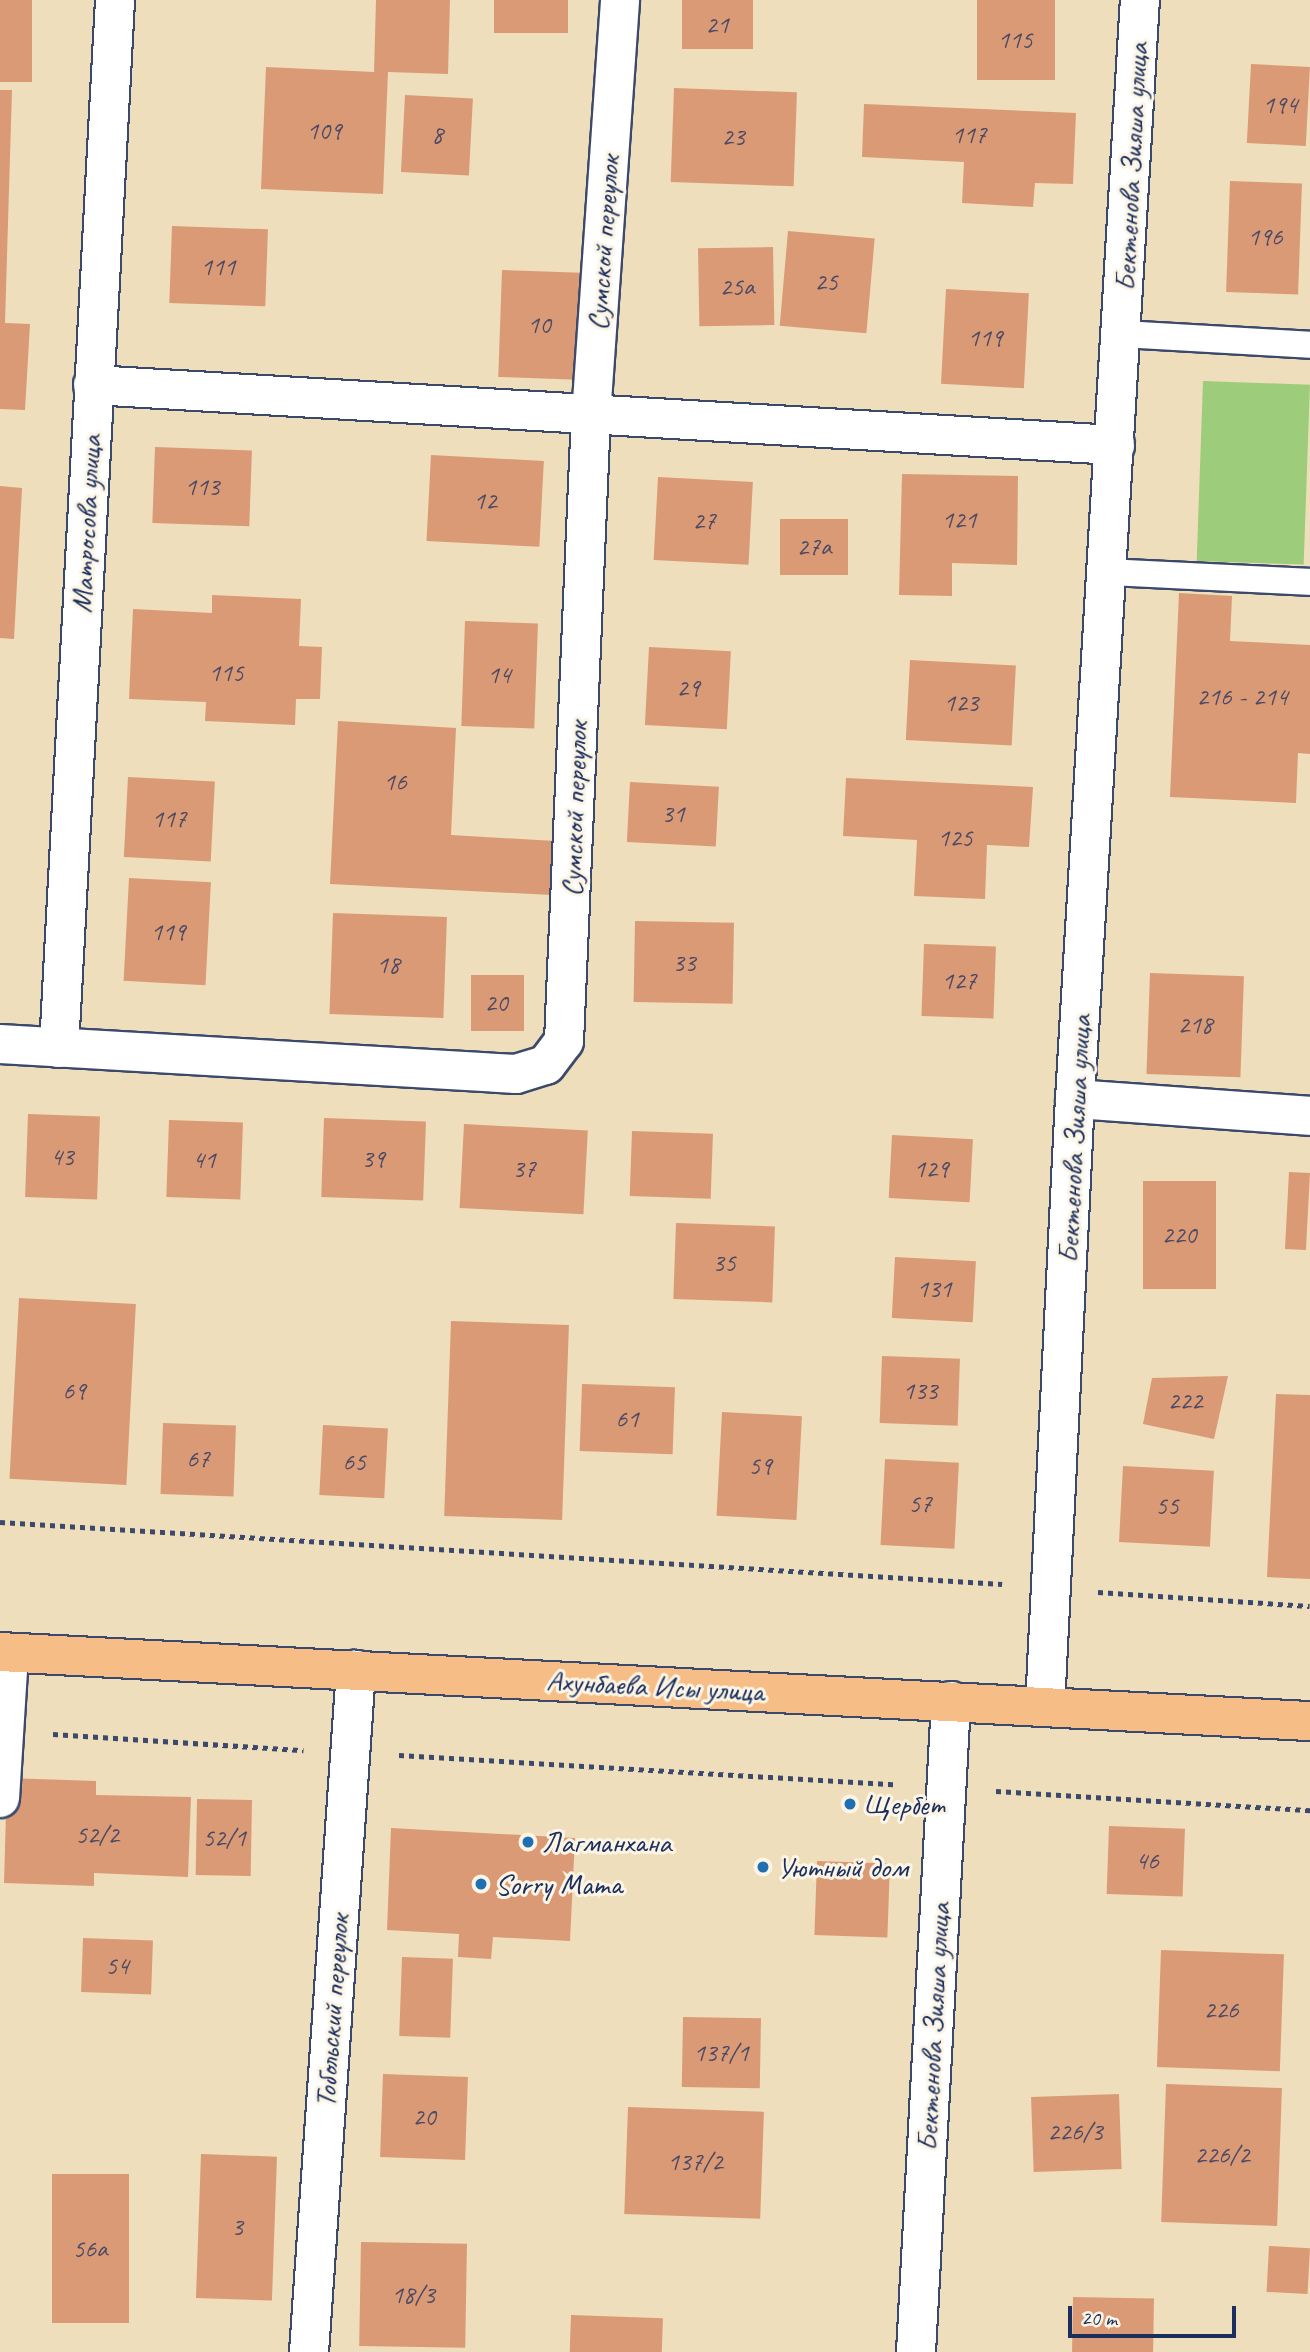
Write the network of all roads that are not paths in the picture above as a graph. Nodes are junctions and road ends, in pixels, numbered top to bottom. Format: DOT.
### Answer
graph roads {
  1 [pos="115,0"];
  2 [pos="620,0"];
  3 [pos="1140,0"];
  4 [pos="1122,334"];
  5 [pos="1310,345"];
  6 [pos="93,385"];
  7 [pos="591,416"];
  8 [pos="1115,446"];
  9 [pos="1108,572"];
  10 [pos="1310,582"];
  11 [pos="0,1044"];
  12 [pos="59,1048"];
  13 [pos="1075,1099"];
  14 [pos="1310,1116"];
  15 [pos="4,1652"];
  16 [pos="356,1670"];
  17 [pos="951,1701"];
  18 [pos="1045,1707"];
  19 [pos="1310,1721"];
  20 [pos="0,1798"];
  21 [pos="309,2352"];
  22 [pos="916,2352"];
  1 -- 6 [label="street, Матросова улица"];
  2 -- 7 [label="street, Сумской переулок"];
  3 -- 4 [label="street, Бектенова Зияша улица"];
  4 -- 5 [label="lane, Бектенова Зияша улица"];
  4 -- 8 [label="street, Бектенова Зияша улица"];
  6 -- 7 [label="street"];
  6 -- 12 [label="street, Матросова улица"];
  7 -- 8 [label="street"];
  7 -- 12 [label="street, Сумской переулок"];
  8 -- 9 [label="street, Бектенова Зияша улица"];
  9 -- 10 [label="lane"];
  9 -- 13 [label="street, Бектенова Зияша улица"];
  11 -- 12 [label="street, Сумской переулок"];
  13 -- 14 [label="street"];
  13 -- 18 [label="street, Бектенова Зияша улица"];
  15 -- 16 [label="main road, Ахунбаева Исы улица"];
  15 -- 20 [label="street"];
  16 -- 17 [label="main road, Ахунбаева Исы улица"];
  16 -- 21 [label="street, Тобольский переулок"];
  17 -- 18 [label="main road, Ахунбаева Исы улица"];
  17 -- 22 [label="street, Бектенова Зияша улица"];
  18 -- 19 [label="main road, Ахунбаева Исы улица"];
}
